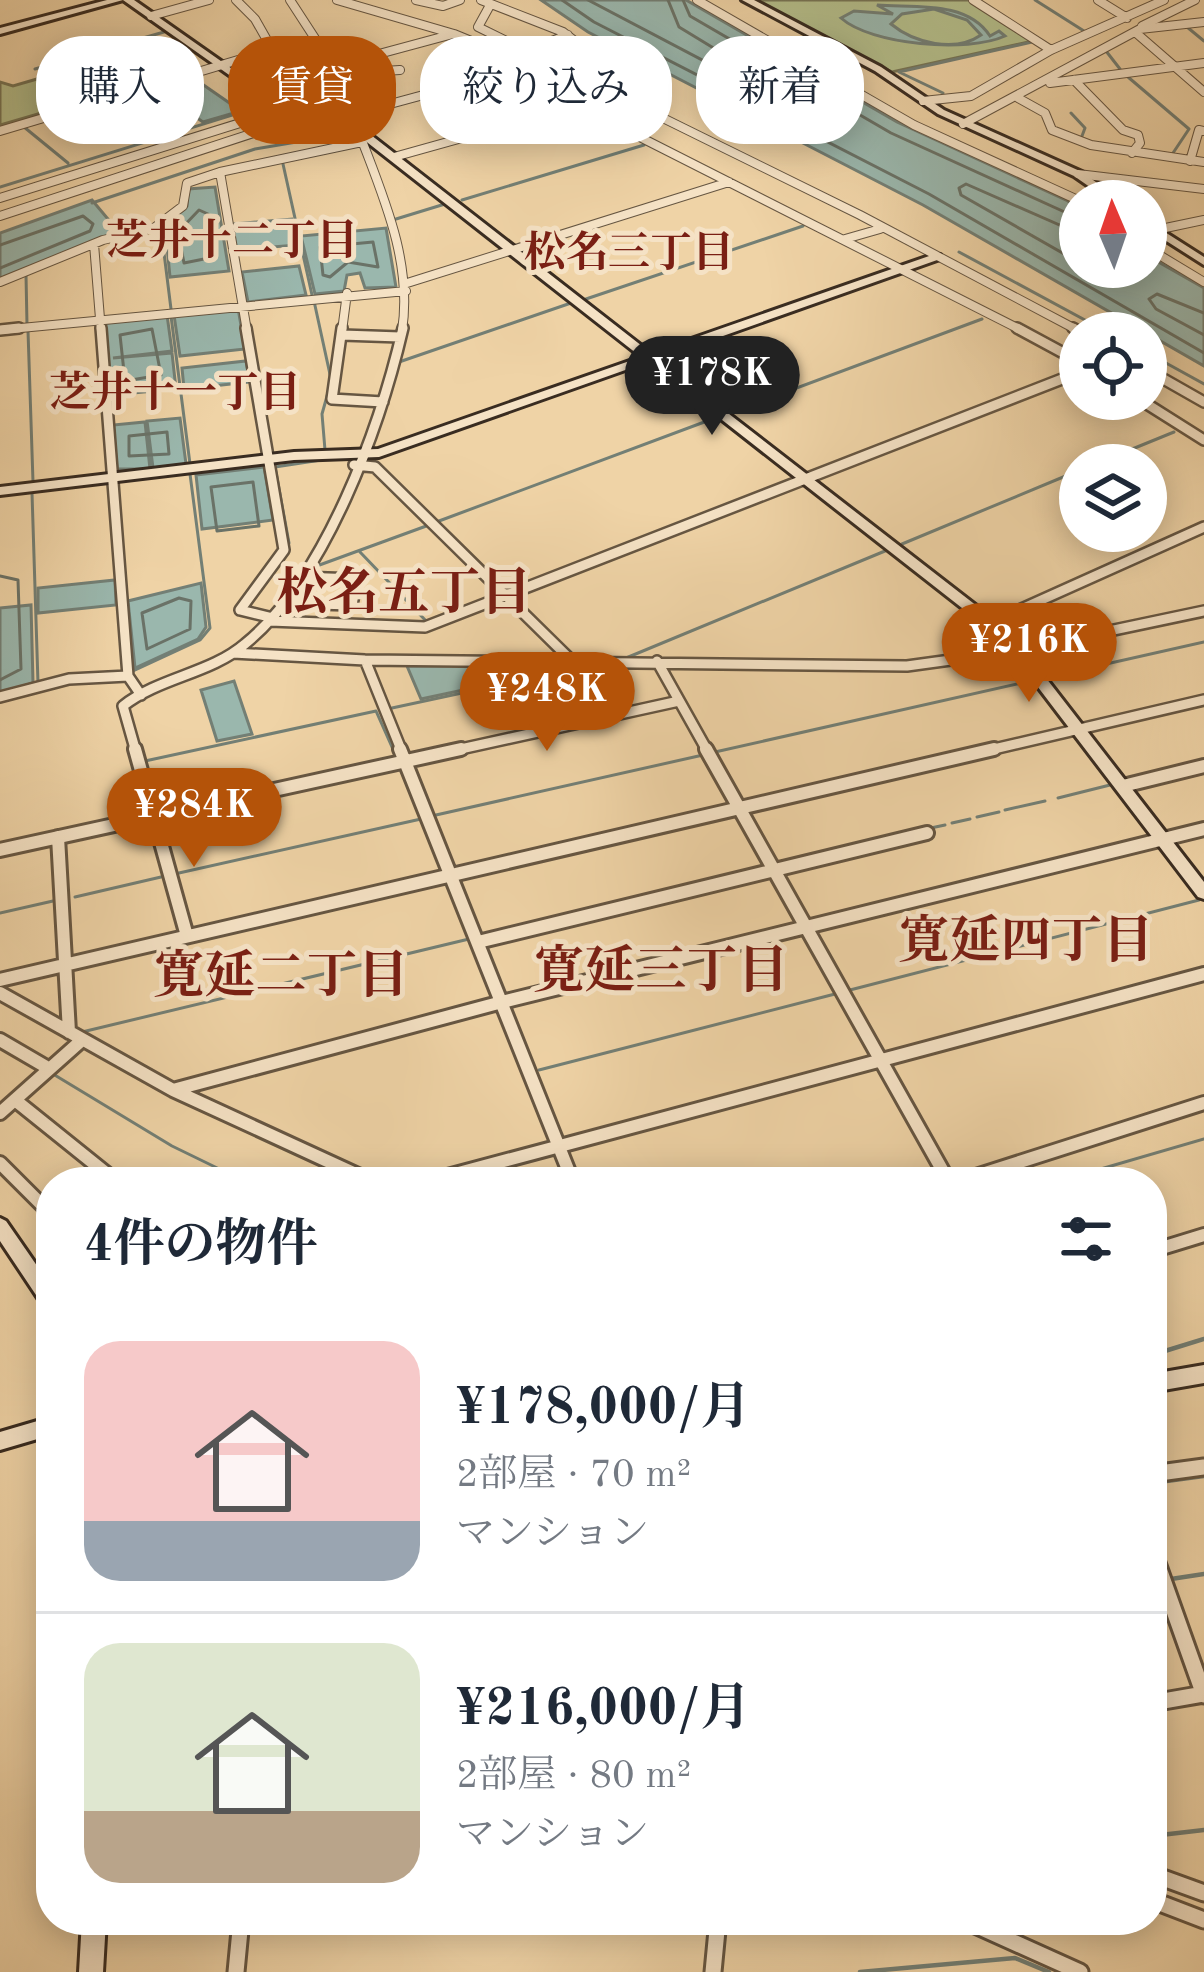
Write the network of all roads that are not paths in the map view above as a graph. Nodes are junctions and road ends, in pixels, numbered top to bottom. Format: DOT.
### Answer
graph roads {
  1 [pos="118,0"];
  2 [pos="128,0"];
  3 [pos="209,0"];
  4 [pos="236,0"];
  5 [pos="290,0"];
  6 [pos="337,0"];
  7 [pos="416,0"];
  8 [pos="460,0"];
  9 [pos="508,0"];
  10 [pos="697,0"];
  11 [pos="747,0"];
  12 [pos="974,0"];
  13 [pos="1098,0"];
  14 [pos="1164,0"];
  15 [pos="1195,0"];
  16 [pos="486,4"];
  17 [pos="151,16"];
  18 [pos="1123,20"];
  19 [pos="1204,22"];
  20 [pos="1137,30"];
  21 [pos="0,31"];
  22 [pos="454,34"];
  23 [pos="568,35"];
  24 [pos="264,36"];
  25 [pos="313,36"];
  26 [pos="458,36"];
  27 [pos="499,36"];
  28 [pos="396,49"];
  29 [pos="1051,50"];
  30 [pos="228,63"];
  31 [pos="1204,64"];
  32 [pos="222,65"];
  33 [pos="1176,67"];
  34 [pos="228,68"];
  35 [pos="396,70"];
  36 [pos="400,70"];
  37 [pos="1074,80"];
  38 [pos="1043,84"];
  39 [pos="1204,92"];
  40 [pos="965,96"];
  41 [pos="1018,98"];
  42 [pos="923,100"];
  43 [pos="994,111"];
  44 [pos="672,124"];
  45 [pos="963,124"];
  46 [pos="0,130"];
  47 [pos="1204,131"];
  48 [pos="204,143"];
  49 [pos="159,144"];
  50 [pos="228,144"];
  51 [pos="329,144"];
  52 [pos="363,144"];
  53 [pos="372,144"];
  54 [pos="443,144"];
  55 [pos="654,144"];
  56 [pos="212,149"];
  57 [pos="1132,153"];
  58 [pos="394,158"];
  59 [pos="1190,160"];
  60 [pos="1204,162"];
  61 [pos="87,166"];
  62 [pos="220,172"];
  63 [pos="1078,174"];
  64 [pos="1086,180"];
  65 [pos="107,182"];
  66 [pos="726,183"];
  67 [pos="1199,189"];
  68 [pos="1059,191"];
  69 [pos="0,197"];
  70 [pos="1204,207"];
  71 [pos="0,216"];
  72 [pos="1204,220"];
  73 [pos="1167,224"];
  74 [pos="880,229"];
  75 [pos="1167,237"];
  76 [pos="845,238"];
  77 [pos="94,244"];
  78 [pos="514,250"];
  79 [pos="936,257"];
  80 [pos="1167,259"];
  81 [pos="1204,262"];
  82 [pos="902,270"];
  83 [pos="1204,281"];
  84 [pos="0,282"];
  85 [pos="405,288"];
  86 [pos="347,293"];
  87 [pos="243,305"];
  88 [pos="100,319"];
  89 [pos="1059,321"];
  90 [pos="0,330"];
  91 [pos="342,335"];
  92 [pos="400,337"];
  93 [pos="1059,356"];
  94 [pos="648,359"];
  95 [pos="1059,376"];
  96 [pos="1167,381"];
  97 [pos="1204,401"];
  98 [pos="382,402"];
  99 [pos="1167,417"];
  100 [pos="1204,440"];
  101 [pos="270,460"];
  102 [pos="356,460"];
  103 [pos="112,478"];
  104 [pos="805,479"];
  105 [pos="0,491"];
  106 [pos="1204,527"];
  107 [pos="299,577"];
  108 [pos="506,596"];
  109 [pos="282,603"];
  110 [pos="1204,610"];
  111 [pos="272,620"];
  112 [pos="989,623"];
  113 [pos="1017,650"];
  114 [pos="233,653"];
  115 [pos="365,660"];
  116 [pos="572,661"];
  117 [pos="657,662"];
  118 [pos="128,676"];
  119 [pos="141,695"];
  120 [pos="0,698"];
  121 [pos="1204,700"];
  122 [pos="679,701"];
  123 [pos="1079,729"];
  124 [pos="404,760"];
  125 [pos="1204,766"];
  126 [pos="1123,786"];
  127 [pos="740,808"];
  128 [pos="154,816"];
  129 [pos="1204,829"];
  130 [pos="927,833"];
  131 [pos="58,837"];
  132 [pos="1163,839"];
  133 [pos="0,850"];
  134 [pos="774,870"];
  135 [pos="450,876"];
  136 [pos="1204,893"];
  137 [pos="806,926"];
  138 [pos="187,936"];
  139 [pos="478,942"];
  140 [pos="64,964"];
  141 [pos="1204,974"];
  142 [pos="0,980"];
  143 [pos="0,993"];
  144 [pos="502,1002"];
  145 [pos="68,1033"];
  146 [pos="0,1040"];
  147 [pos="82,1040"];
  148 [pos="882,1061"];
  149 [pos="48,1068"];
  150 [pos="173,1090"];
  151 [pos="15,1100"];
  152 [pos="1204,1102"];
  153 [pos="0,1113"];
  154 [pos="560,1146"];
  155 [pos="0,1163"];
  156 [pos="98,1167"];
  157 [pos="329,1167"];
  158 [pos="481,1167"];
  159 [pos="568,1167"];
  160 [pos="944,1167"];
  161 [pos="1000,1167"];
  162 [pos="36,1199"];
  163 [pos="0,1226"];
  164 [pos="1204,1235"];
  165 [pos="1167,1246"];
  166 [pos="36,1279"];
  167 [pos="1204,1374"];
  168 [pos="1167,1380"];
  169 [pos="36,1430"];
  170 [pos="0,1441"];
  171 [pos="1204,1468"];
  172 [pos="1167,1472"];
  173 [pos="1167,1591"];
  174 [pos="1204,1695"];
  175 [pos="1167,1701"];
  176 [pos="1167,1879"];
  177 [pos="1204,1893"];
  178 [pos="1167,1906"];
  179 [pos="1204,1920"];
  180 [pos="93,1935"];
  181 [pos="240,1935"];
  182 [pos="717,1935"];
  183 [pos="997,1935"];
  184 [pos="91,1972"];
  185 [pos="236,1972"];
  186 [pos="713,1972"];
  187 [pos="1080,1972"];
  1 -- 21 [label="street"];
  2 -- 17 [label="street"];
  3 -- 17 [label="street"];
  4 -- 24 [label="street"];
  5 -- 25 [label="street"];
  6 -- 22 [label="street"];
  7 -- 8 [label="street"];
  9 -- 16 [label="street"];
  10 -- 68 [label="street"];
  11 -- 42 [label="street"];
  12 -- 29 [label="street"];
  13 -- 18 [label="street"];
  14 -- 18 [label="street"];
  15 -- 20 [label="street"];
  16 -- 23 [label="street"];
  16 -- 27 [label="street"];
  17 -- 32 [label="street"];
  18 -- 20 [label="street"];
  18 -- 29 [label="street"];
  19 -- 20 [label="street"];
  20 -- 33 [label="street"];
  20 -- 38 [label="street"];
  22 -- 26 [label="street"];
  22 -- 28 [label="street"];
  29 -- 40 [label="street"];
  30 -- 32 [label="street"];
  31 -- 33 [label="street"];
  32 -- 34 [label="street"];
  32 -- 46 [label="street"];
  33 -- 37 [label="street"];
  33 -- 39 [label="street"];
  35 -- 36 [label="street"];
  37 -- 38 [label="street"];
  37 -- 57 [label="street"];
  38 -- 41 [label="street"];
  40 -- 42 [label="street"];
  40 -- 43 [label="street"];
  41 -- 43 [label="street"];
  41 -- 57 [label="street"];
  42 -- 45 [label="street"];
  43 -- 45 [label="street"];
  44 -- 74 [label="street"];
  45 -- 63 [label="street"];
  47 -- 59 [label="street"];
  48 -- 56 [label="street"];
  49 -- 61 [label="street"];
  50 -- 56 [label="street"];
  51 -- 62 [label="street"];
  52 -- 85 [label="street"];
  53 -- 58 [label="street"];
  54 -- 58 [label="street"];
  55 -- 66 [label="street"];
  56 -- 65 [label="street"];
  57 -- 59 [label="street"];
  58 -- 78 [label="street"];
  59 -- 60 [label="street"];
  61 -- 65 [label="street"];
  61 -- 69 [label="street"];
  62 -- 77 [label="street"];
  62 -- 87 [label="street"];
  63 -- 64 [label="street"];
  63 -- 67 [label="street"];
  65 -- 71 [label="street"];
  66 -- 76 [label="street"];
  66 -- 78 [label="street"];
  67 -- 70 [label="street"];
  72 -- 73 [label="street"];
  74 -- 76 [label="street"];
  74 -- 79 [label="street"];
  75 -- 81 [label="street"];
  76 -- 82 [label="street"];
  77 -- 84 [label="street"];
  77 -- 88 [label="street"];
  78 -- 85 [label="street"];
  78 -- 94 [label="street"];
  79 -- 82 [label="street"];
  79 -- 89 [label="street"];
  80 -- 83 [label="street"];
  82 -- 93 [label="street"];
  82 -- 94 [label="street"];
  85 -- 86 [label="street"];
  85 -- 92 [label="street"];
  86 -- 87 [label="street"];
  86 -- 91 [label="street"];
  87 -- 88 [label="street"];
  87 -- 101 [label="street"];
  88 -- 90 [label="street"];
  88 -- 103 [label="street"];
  91 -- 92 [label="street"];
  91 -- 98 [label="street"];
  92 -- 98 [label="street"];
  94 -- 102 [label="street"];
  94 -- 104 [label="street"];
  95 -- 104 [label="street"];
  96 -- 97 [label="street"];
  98 -- 102 [label="street"];
  99 -- 100 [label="street"];
  101 -- 102 [label="street"];
  101 -- 103 [label="street"];
  101 -- 111 [label="street"];
  102 -- 107 [label="street"];
  102 -- 108 [label="street"];
  103 -- 105 [label="street"];
  103 -- 118 [label="street"];
  104 -- 108 [label="street"];
  104 -- 112 [label="street"];
  106 -- 112 [label="street"];
  107 -- 109 [label="street"];
  107 -- 109 [label="street"];
  108 -- 111 [label="street"];
  108 -- 116 [label="street"];
  109 -- 111 [label="street"];
  110 -- 113 [label="street"];
  111 -- 114 [label="street"];
  112 -- 113 [label="street"];
  113 -- 117 [label="street"];
  113 -- 123 [label="street"];
  114 -- 115 [label="street"];
  114 -- 119 [label="street"];
  115 -- 116 [label="street"];
  115 -- 124 [label="street"];
  116 -- 117 [label="street"];
  117 -- 122 [label="street"];
  118 -- 119 [label="street"];
  118 -- 120 [label="street"];
  119 -- 128 [label="street"];
  121 -- 123 [label="street"];
  122 -- 124 [label="street"];
  122 -- 127 [label="street"];
  123 -- 126 [label="street"];
  123 -- 127 [label="street"];
  124 -- 128 [label="street"];
  124 -- 135 [label="street"];
  125 -- 126 [label="street"];
  126 -- 132 [label="street"];
  127 -- 134 [label="street"];
  127 -- 135 [label="street"];
  128 -- 131 [label="street"];
  128 -- 138 [label="street"];
  129 -- 132 [label="street"];
  130 -- 134 [label="street"];
  131 -- 133 [label="street"];
  131 -- 140 [label="street"];
  132 -- 136 [label="street"];
  132 -- 137 [label="street"];
  134 -- 137 [label="street"];
  134 -- 139 [label="street"];
  135 -- 138 [label="street"];
  135 -- 139 [label="street"];
  137 -- 144 [label="street"];
  137 -- 148 [label="street"];
  138 -- 140 [label="street"];
  139 -- 144 [label="street"];
  140 -- 142 [label="street"];
  140 -- 145 [label="street"];
  141 -- 148 [label="street"];
  143 -- 145 [label="street"];
  144 -- 150 [label="street"];
  144 -- 154 [label="street"];
  145 -- 147 [label="street"];
  146 -- 149 [label="street"];
  147 -- 149 [label="street"];
  147 -- 150 [label="street"];
  148 -- 154 [label="street"];
  148 -- 160 [label="street"];
  149 -- 151 [label="street"];
  150 -- 157 [label="street"];
  151 -- 153 [label="street"];
  151 -- 156 [label="street"];
  152 -- 161 [label="street"];
  154 -- 158 [label="street"];
  154 -- 159 [label="street"];
  155 -- 162 [label="street"];
  163 -- 166 [label="street"];
  164 -- 165 [label="street"];
  167 -- 168 [label="street"];
  169 -- 170 [label="street"];
  171 -- 172 [label="street"];
  173 -- 174 [label="street"];
  174 -- 175 [label="street"];
  176 -- 177 [label="street"];
  178 -- 179 [label="street"];
  180 -- 184 [label="street"];
  181 -- 185 [label="street"];
  182 -- 186 [label="street"];
  183 -- 187 [label="street"];
}
